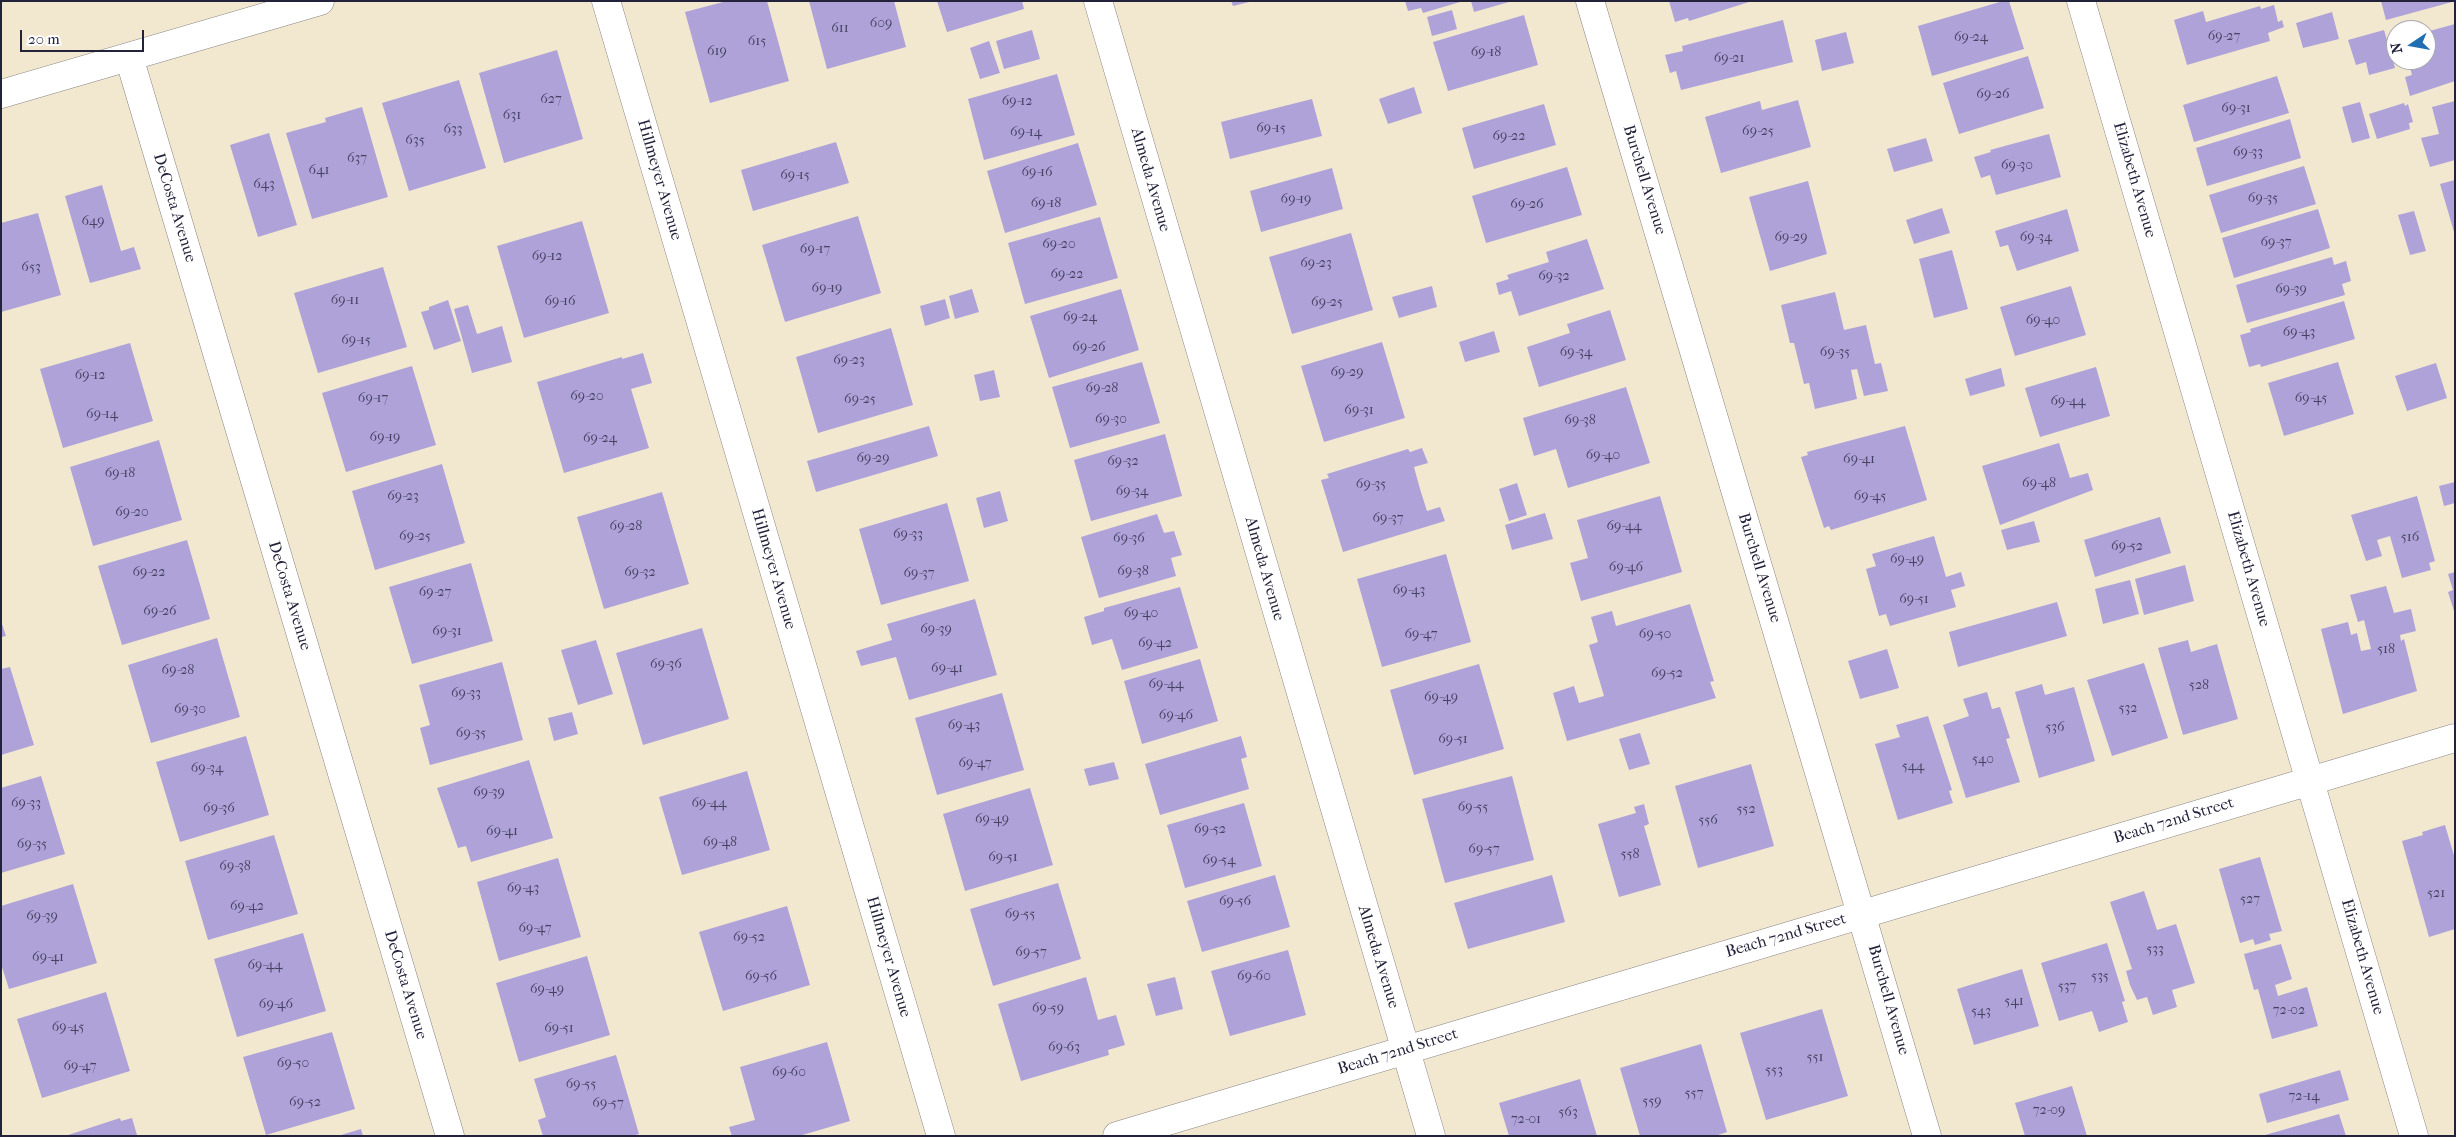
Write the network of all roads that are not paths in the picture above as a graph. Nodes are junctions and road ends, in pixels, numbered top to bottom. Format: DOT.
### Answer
graph roads {
  1 [pos="320,1"];
  2 [pos="606,1"];
  3 [pos="1098,1"];
  4 [pos="1590,1"];
  5 [pos="2081,1"];
  6 [pos="129,57"];
  7 [pos="1,94"];
  8 [pos="2455,738"];
  9 [pos="2310,780"];
  10 [pos="1863,914"];
  11 [pos="1405,1049"];
  12 [pos="450,1136"];
  13 [pos="940,1136"];
  14 [pos="1117,1136"];
  15 [pos="1431,1136"];
  16 [pos="1928,1136"];
  17 [pos="2414,1136"];
  1 -- 6 [label="street"];
  2 -- 13 [label="street, Hillmeyer Avenue"];
  3 -- 11 [label="street, Almeda Avenue"];
  4 -- 10 [label="street, Burchell Avenue"];
  5 -- 9 [label="street, Elizabeth Avenue"];
  6 -- 7 [label="street"];
  6 -- 12 [label="street, DeCosta Avenue"];
  8 -- 9 [label="street, Beach 72nd Street"];
  9 -- 10 [label="street, Beach 72nd Street"];
  9 -- 17 [label="street, Elizabeth Avenue"];
  10 -- 11 [label="street, Beach 72nd Street"];
  10 -- 16 [label="street, Burchell Avenue"];
  11 -- 14 [label="street, Beach 72nd Street"];
  11 -- 15 [label="street, Almeda Avenue"];
}
